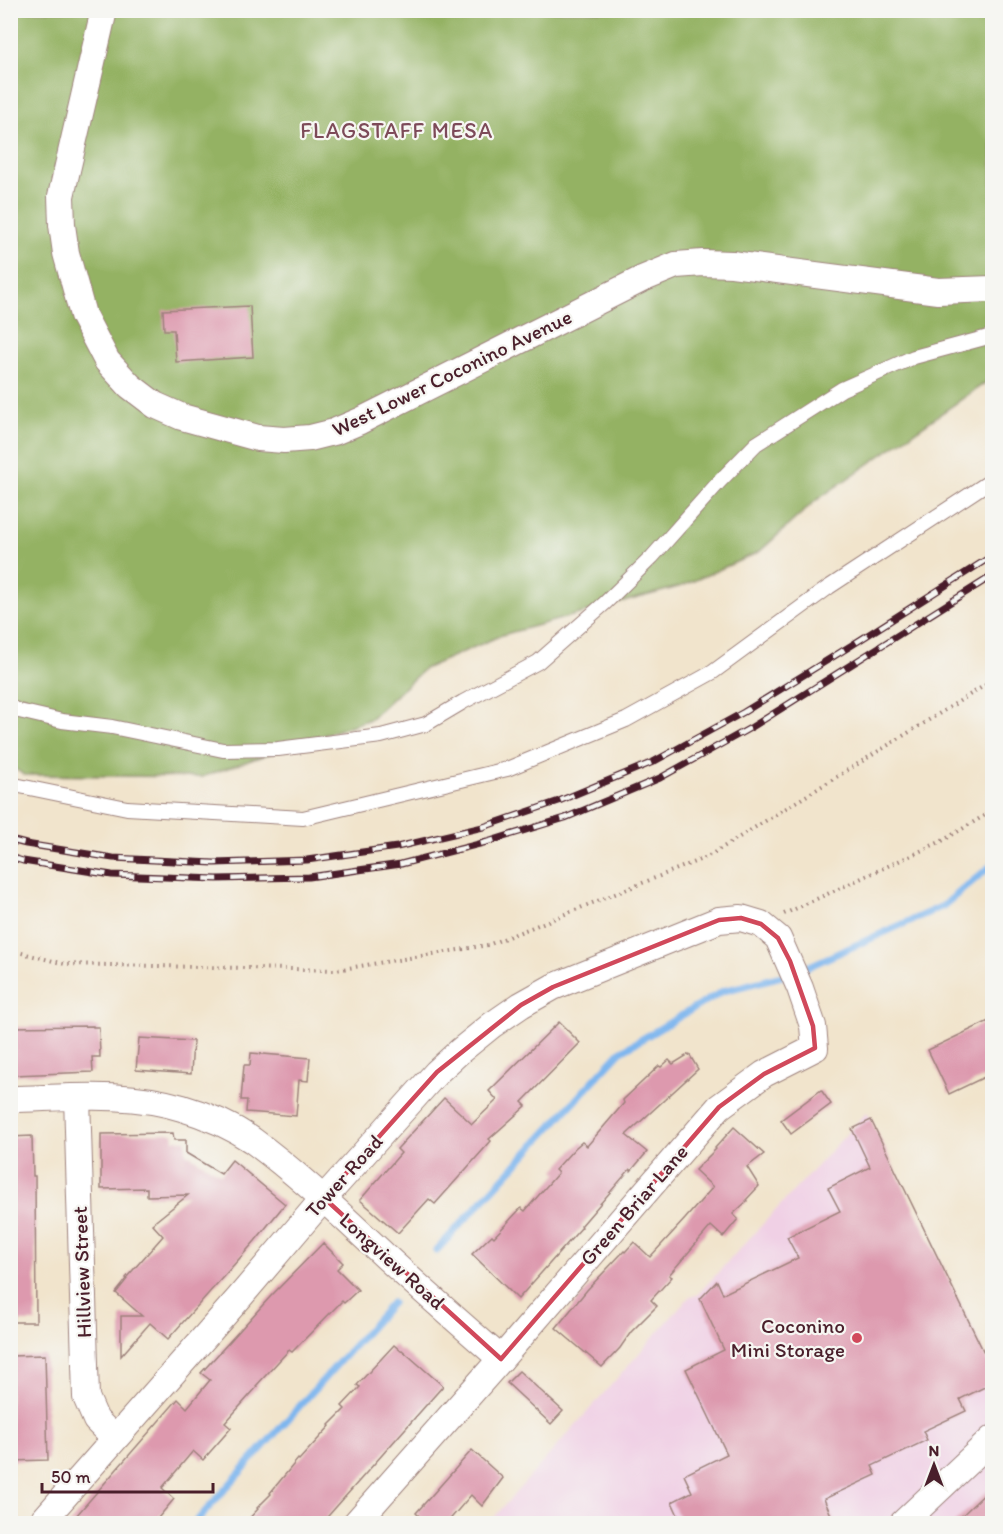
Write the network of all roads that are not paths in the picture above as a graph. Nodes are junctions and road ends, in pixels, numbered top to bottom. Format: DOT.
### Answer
graph roads {
  1 [pos="104,10"];
  2 [pos="993,289"];
  3 [pos="993,336"];
  4 [pos="993,480"];
  5 [pos="10,707"];
  6 [pos="10,784"];
  7 [pos="719,920"];
  8 [pos="77,1097"];
  9 [pos="10,1099"];
  10 [pos="324,1198"];
  11 [pos="501,1359"];
  12 [pos="114,1438"];
  13 [pos="993,1439"];
  14 [pos="40,1524"];
  15 [pos="354,1524"];
  16 [pos="902,1524"];
  1 -- 2 [label="street, West Lower Coconino Avenue"];
  3 -- 5 [label="lane"];
  4 -- 6 [label="lane"];
  7 -- 10 [label="street, Tower Road"];
  7 -- 11 [label="street, Green Briar Lane"];
  8 -- 9 [label="street, Longview Road"];
  8 -- 10 [label="street, Longview Road"];
  8 -- 12 [label="street, Hillview Street"];
  10 -- 11 [label="street, Longview Road"];
  10 -- 12 [label="street, Tower Road"];
  11 -- 15 [label="street, Green Briar Lane"];
  12 -- 14 [label="street, Tower Road"];
  13 -- 16 [label="street"];
}
